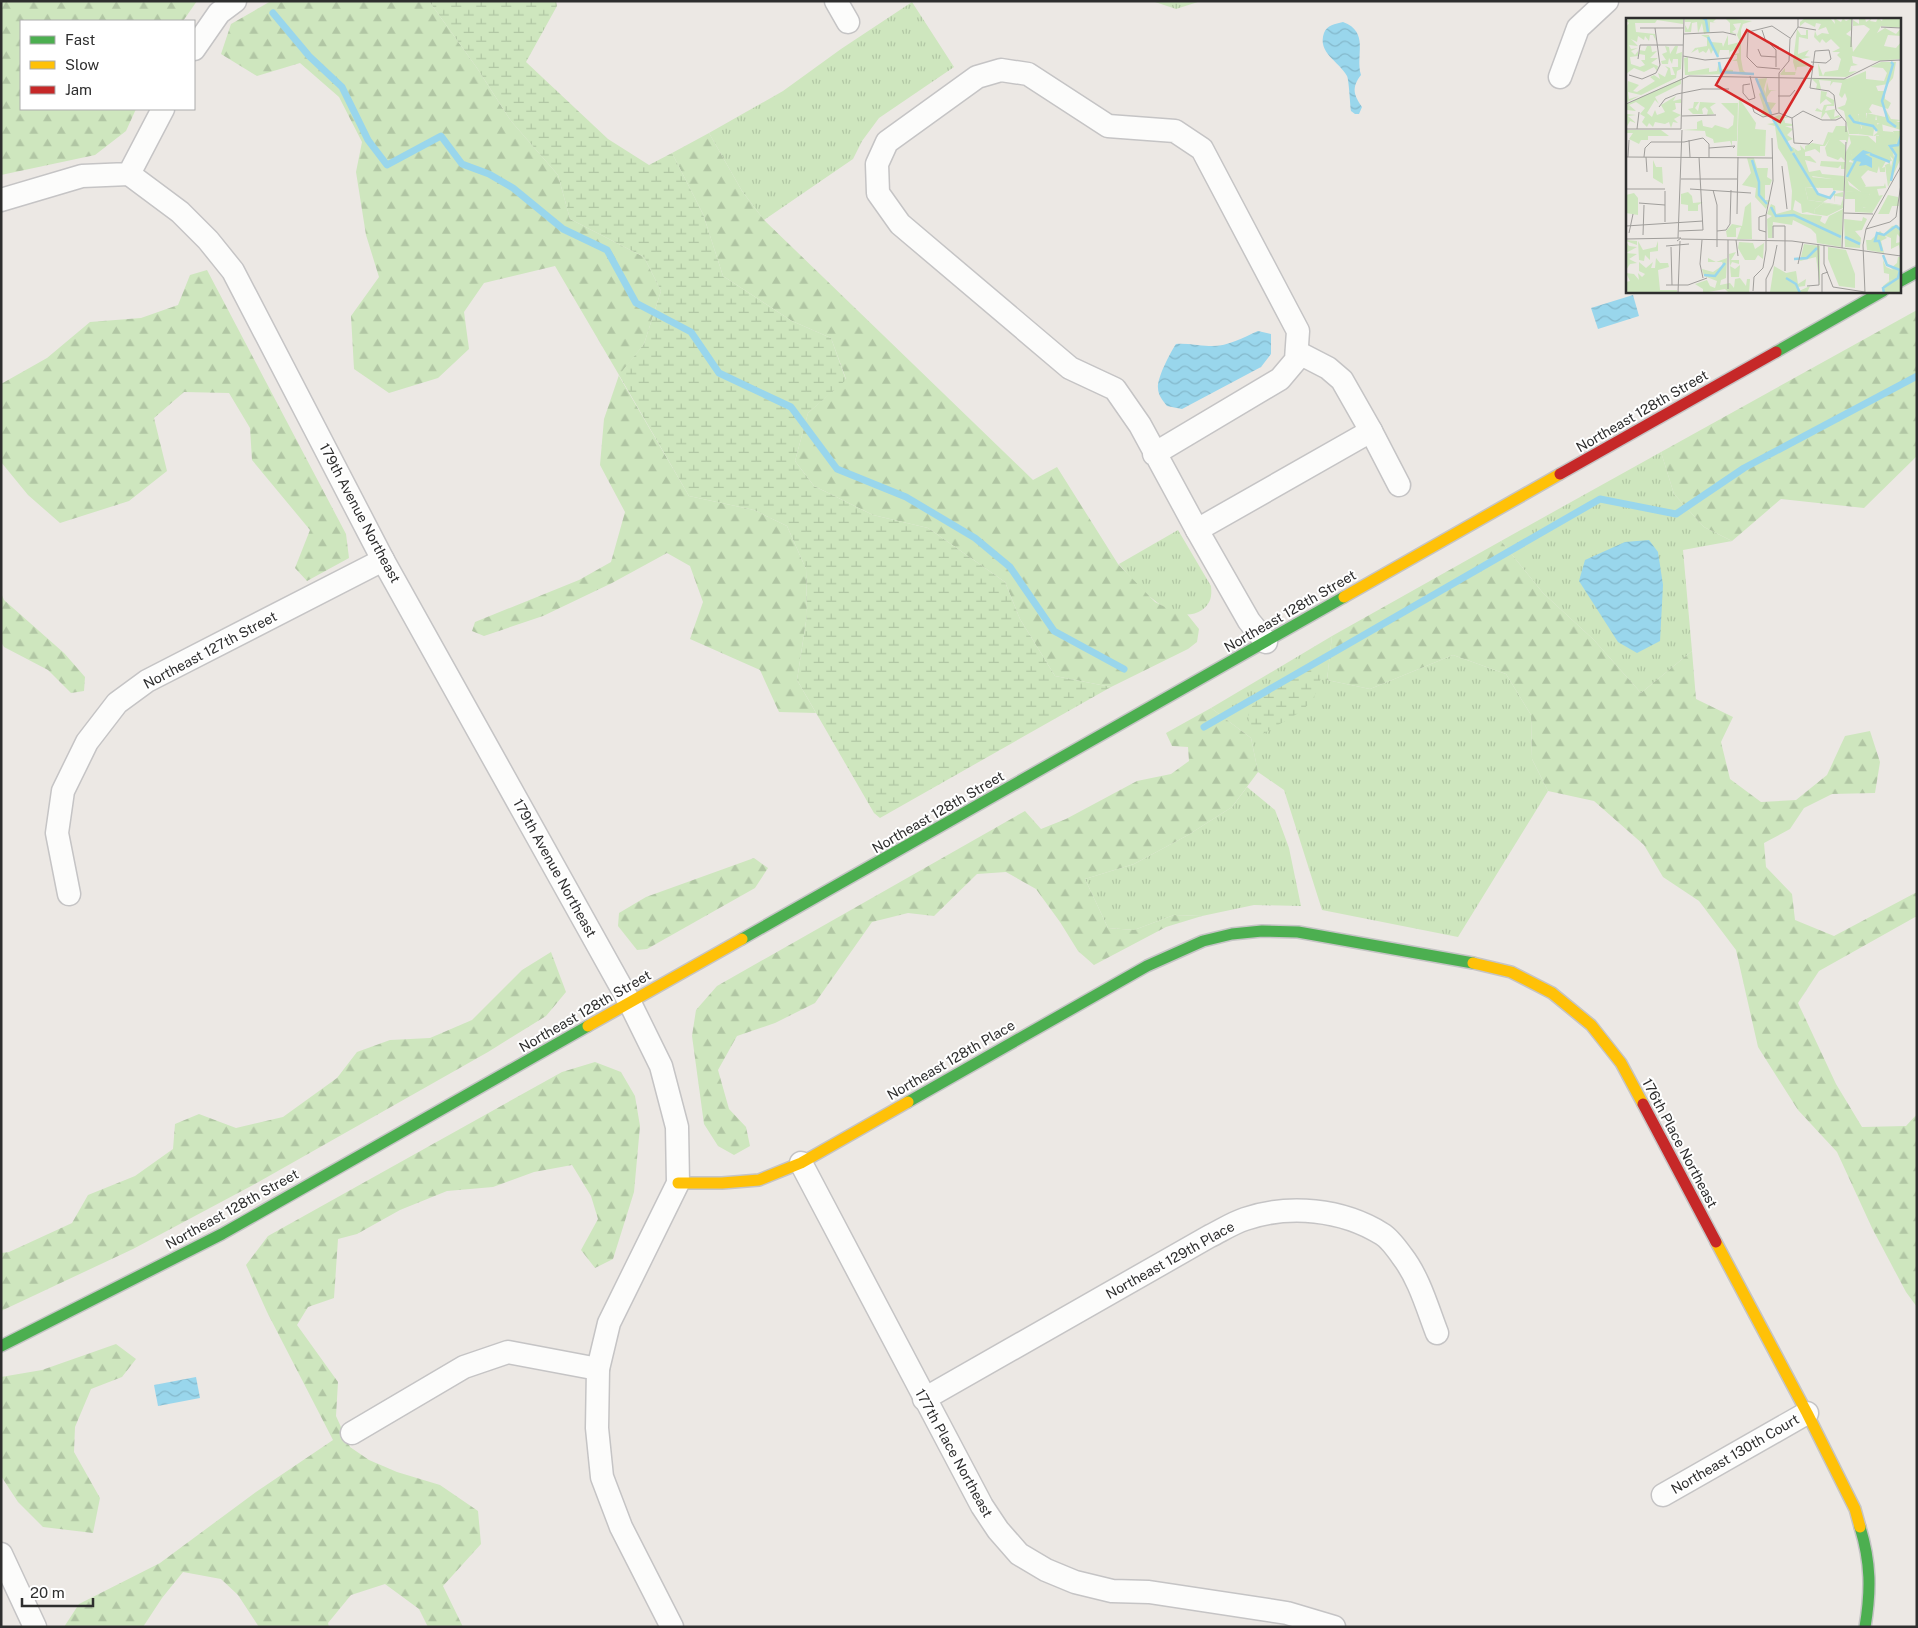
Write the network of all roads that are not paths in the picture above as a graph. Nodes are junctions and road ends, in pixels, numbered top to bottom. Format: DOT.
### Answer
graph roads {
  1 [pos="235,1"];
  2 [pos="836,1"];
  3 [pos="1608,1"];
  4 [pos="848,22"];
  5 [pos="195,48"];
  6 [pos="1560,77"];
  7 [pos="162,110"];
  8 [pos="129,174"];
  9 [pos="1,200"];
  10 [pos="1917,272"];
  11 [pos="1900,281"];
  12 [pos="1881,292"];
  13 [pos="1297,352"];
  14 [pos="1371,430"];
  15 [pos="1154,454"];
  16 [pos="1399,485"];
  17 [pos="1197,530"];
  18 [pos="383,560"];
  19 [pos="1266,642"];
  20 [pos="69,894"];
  21 [pos="1232,934"];
  22 [pos="630,1003"];
  23 [pos="801,1163"];
  24 [pos="678,1184"];
  25 [pos="1437,1333"];
  26 [pos="1,1346"];
  27 [pos="598,1370"];
  28 [pos="924,1399"];
  29 [pos="1807,1413"];
  30 [pos="352,1433"];
  31 [pos="1663,1495"];
  32 [pos="1,1554"];
  33 [pos="35,1627"];
  34 [pos="672,1627"];
  35 [pos="1334,1627"];
  36 [pos="1865,1627"];
  1 -- 5 [label="street"];
  2 -- 4 [label="street"];
  3 -- 6 [label="street"];
  7 -- 8 [label="street"];
  8 -- 9 [label="street"];
  8 -- 18 [label="street, 179th Avenue Northeast"];
  10 -- 11 [label="street"];
  12 -- 19 [label="street, Northeast 128th Street"];
  13 -- 14 [label="street"];
  13 -- 15 [label="street"];
  13 -- 15 [label="street"];
  14 -- 16 [label="street"];
  14 -- 17 [label="street"];
  15 -- 17 [label="street"];
  17 -- 19 [label="street"];
  18 -- 20 [label="street, Northeast 127th Street"];
  18 -- 22 [label="street, 179th Avenue Northeast"];
  19 -- 22 [label="street, Northeast 128th Street"];
  21 -- 23 [label="street, Northeast 128th Place"];
  21 -- 29 [label="street, 176th Place Northeast"];
  22 -- 24 [label="street, 179th Avenue Northeast"];
  22 -- 26 [label="street, Northeast 128th Street"];
  23 -- 24 [label="street, Northeast 128th Place"];
  23 -- 28 [label="street, 177th Place Northeast"];
  24 -- 27 [label="street, 179th Avenue Northeast"];
  25 -- 28 [label="street, Northeast 129th Place"];
  27 -- 30 [label="street"];
  27 -- 34 [label="street, 179th Avenue Northeast"];
  28 -- 35 [label="street, 177th Place Northeast"];
  29 -- 31 [label="street, Northeast 130th Court"];
  29 -- 36 [label="street, 176th Place Northeast"];
  32 -- 33 [label="street"];
}
